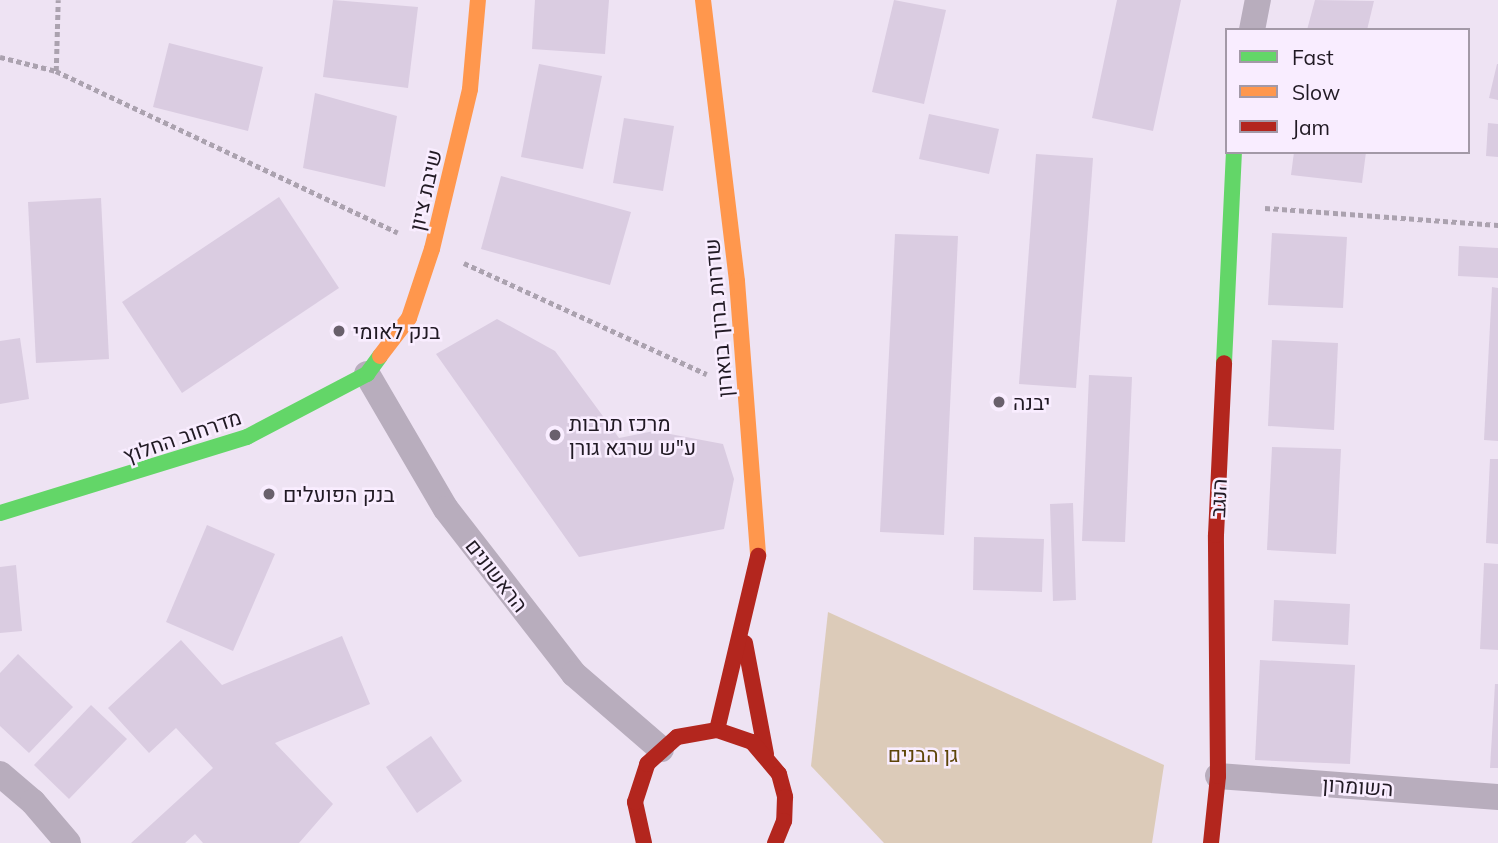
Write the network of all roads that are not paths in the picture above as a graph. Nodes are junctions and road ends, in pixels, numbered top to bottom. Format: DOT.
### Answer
graph roads {
  1 [pos="478,0"];
  2 [pos="703,0"];
  3 [pos="1258,0"];
  4 [pos="1252,28"];
  5 [pos="1234,154"];
  6 [pos="367,373"];
  7 [pos="0,513"];
  8 [pos="743,632"];
  9 [pos="717,730"];
  10 [pos="661,748"];
  11 [pos="766,754"];
  12 [pos="0,774"];
  13 [pos="1218,776"];
  14 [pos="1498,797"];
  15 [pos="784,821"];
  16 [pos="798,835"];
  17 [pos="68,843"];
  18 [pos="644,843"];
  19 [pos="775,843"];
  20 [pos="1211,843"];
  1 -- 6 [label="street, שיבת ציון"];
  2 -- 8 [label="street, שדרות ברוך בוארון"];
  3 -- 4 [label="street"];
  5 -- 13 [label="street, הנגב"];
  6 -- 7 [label="street, מדרחוב החלוץ"];
  6 -- 10 [label="street, הראשונים"];
  8 -- 9 [label="street, שדרות ברוך בוארון"];
  8 -- 11 [label="street, שדרות ברוך בוארון"];
  9 -- 10 [label="street"];
  9 -- 11 [label="street"];
  10 -- 18 [label="street"];
  11 -- 15 [label="street"];
  12 -- 17 [label="street"];
  13 -- 14 [label="street, השומרון"];
  13 -- 20 [label="street, הנגב"];
  15 -- 16 [label="street"];
  15 -- 19 [label="street"];
}
